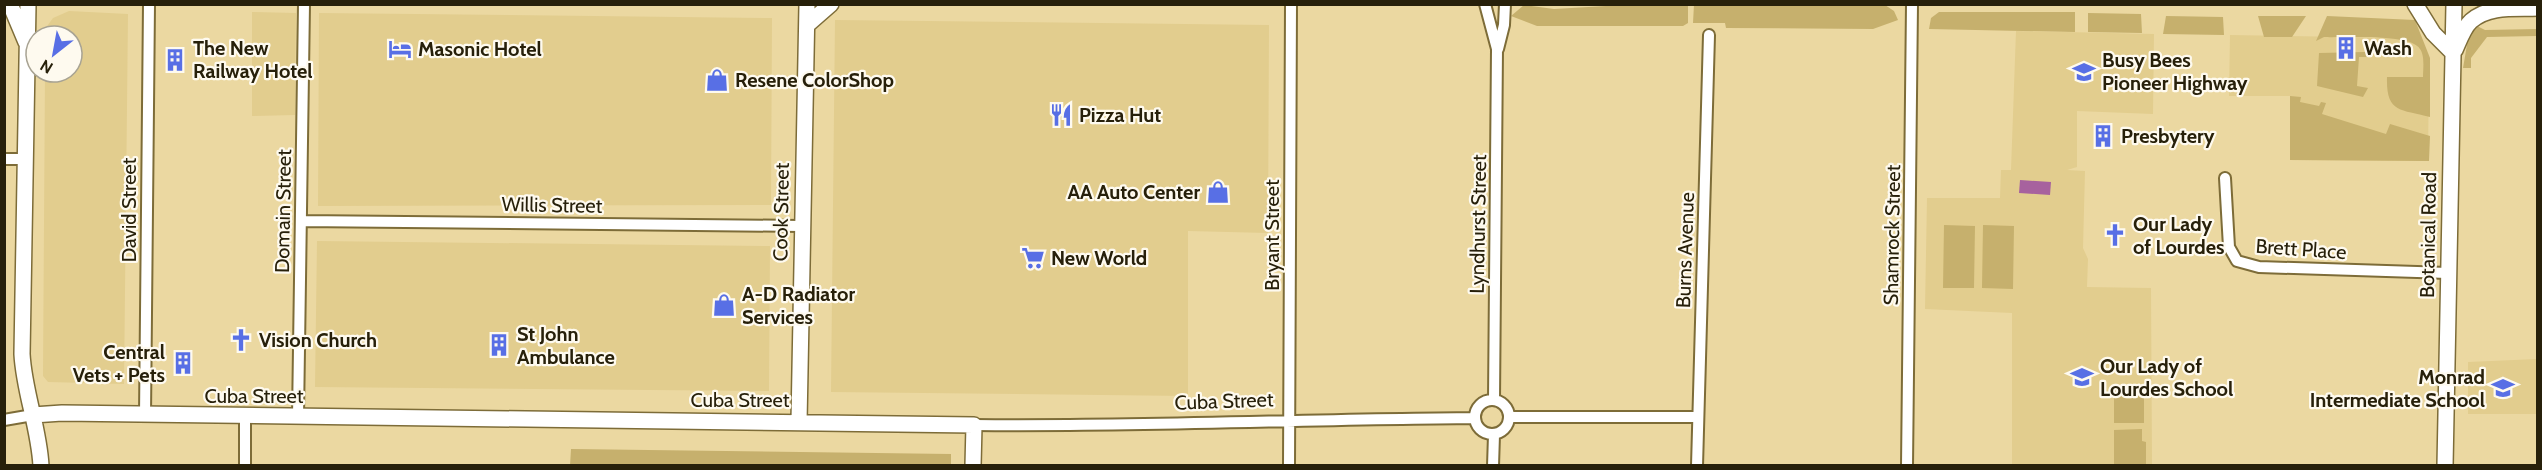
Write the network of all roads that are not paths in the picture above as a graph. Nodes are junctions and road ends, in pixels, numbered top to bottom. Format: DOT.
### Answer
graph roads {
  1 [pos="10,4"];
  2 [pos="148,4"];
  3 [pos="304,4"];
  4 [pos="807,4"];
  5 [pos="831,4"];
  6 [pos="1292,4"];
  7 [pos="1485,4"];
  8 [pos="1504,4"];
  9 [pos="1912,4"];
  10 [pos="2415,4"];
  11 [pos="2454,4"];
  12 [pos="28,5"];
  13 [pos="2538,8"];
  14 [pos="28,24"];
  15 [pos="807,26"];
  16 [pos="1709,35"];
  17 [pos="24,37"];
  18 [pos="1497,49"];
  19 [pos="2453,53"];
  20 [pos="27,84"];
  21 [pos="4,159"];
  22 [pos="24,159"];
  23 [pos="2225,177"];
  24 [pos="302,221"];
  25 [pos="801,226"];
  26 [pos="2448,273"];
  27 [pos="1494,400"];
  28 [pos="33,415"];
  29 [pos="145,416"];
  30 [pos="245,417"];
  31 [pos="298,417"];
  32 [pos="1510,417"];
  33 [pos="1698,417"];
  34 [pos="1475,418"];
  35 [pos="1290,419"];
  36 [pos="4,420"];
  37 [pos="799,422"];
  38 [pos="974,425"];
  39 [pos="1494,435"];
  40 [pos="41,465"];
  41 [pos="245,465"];
  42 [pos="973,465"];
  43 [pos="1289,465"];
  44 [pos="1493,465"];
  45 [pos="1697,465"];
  46 [pos="1907,465"];
  47 [pos="2445,465"];
  1 -- 17 [label="street"];
  2 -- 29 [label="street, David Street"];
  3 -- 24 [label="street, Domain Street"];
  4 -- 15 [label="street, Cook Street"];
  5 -- 15 [label="street"];
  6 -- 35 [label="street, Bryant Street"];
  7 -- 18 [label="street, Lyndhurst Street"];
  8 -- 18 [label="street, Lyndhurst Street"];
  9 -- 46 [label="street, Shamrock Street"];
  10 -- 19 [label="street"];
  11 -- 19 [label="street, Botanical Road"];
  12 -- 14 [label="street"];
  13 -- 19 [label="street"];
  15 -- 25 [label="street, Cook Street"];
  16 -- 33 [label="street, Burns Avenue"];
  18 -- 27 [label="street, Lyndhurst Street"];
  19 -- 26 [label="street, Botanical Road"];
  20 -- 22 [label="street"];
  21 -- 22 [label="street"];
  22 -- 28 [label="street"];
  23 -- 26 [label="street, Brett Place"];
  24 -- 25 [label="street, Willis Street"];
  24 -- 31 [label="street, Domain Street"];
  25 -- 37 [label="street, Cook Street"];
  26 -- 47 [label="street, Botanical Road"];
  27 -- 32 [label="street"];
  27 -- 34 [label="street"];
  28 -- 29 [label="street, Cuba Street"];
  28 -- 36 [label="street, Cuba Street"];
  28 -- 40 [label="street"];
  29 -- 30 [label="street, Cuba Street"];
  30 -- 31 [label="street, Cuba Street"];
  30 -- 41 [label="street"];
  31 -- 37 [label="street, Cuba Street"];
  32 -- 33 [label="street"];
  32 -- 39 [label="street"];
  33 -- 45 [label="street, Burns Avenue"];
  34 -- 35 [label="street, Cuba Street"];
  34 -- 39 [label="street"];
  35 -- 38 [label="street, Cuba Street"];
  35 -- 43 [label="street, Bryant Street"];
  37 -- 38 [label="street, Cuba Street"];
  38 -- 42 [label="street"];
  39 -- 44 [label="street"];
}
